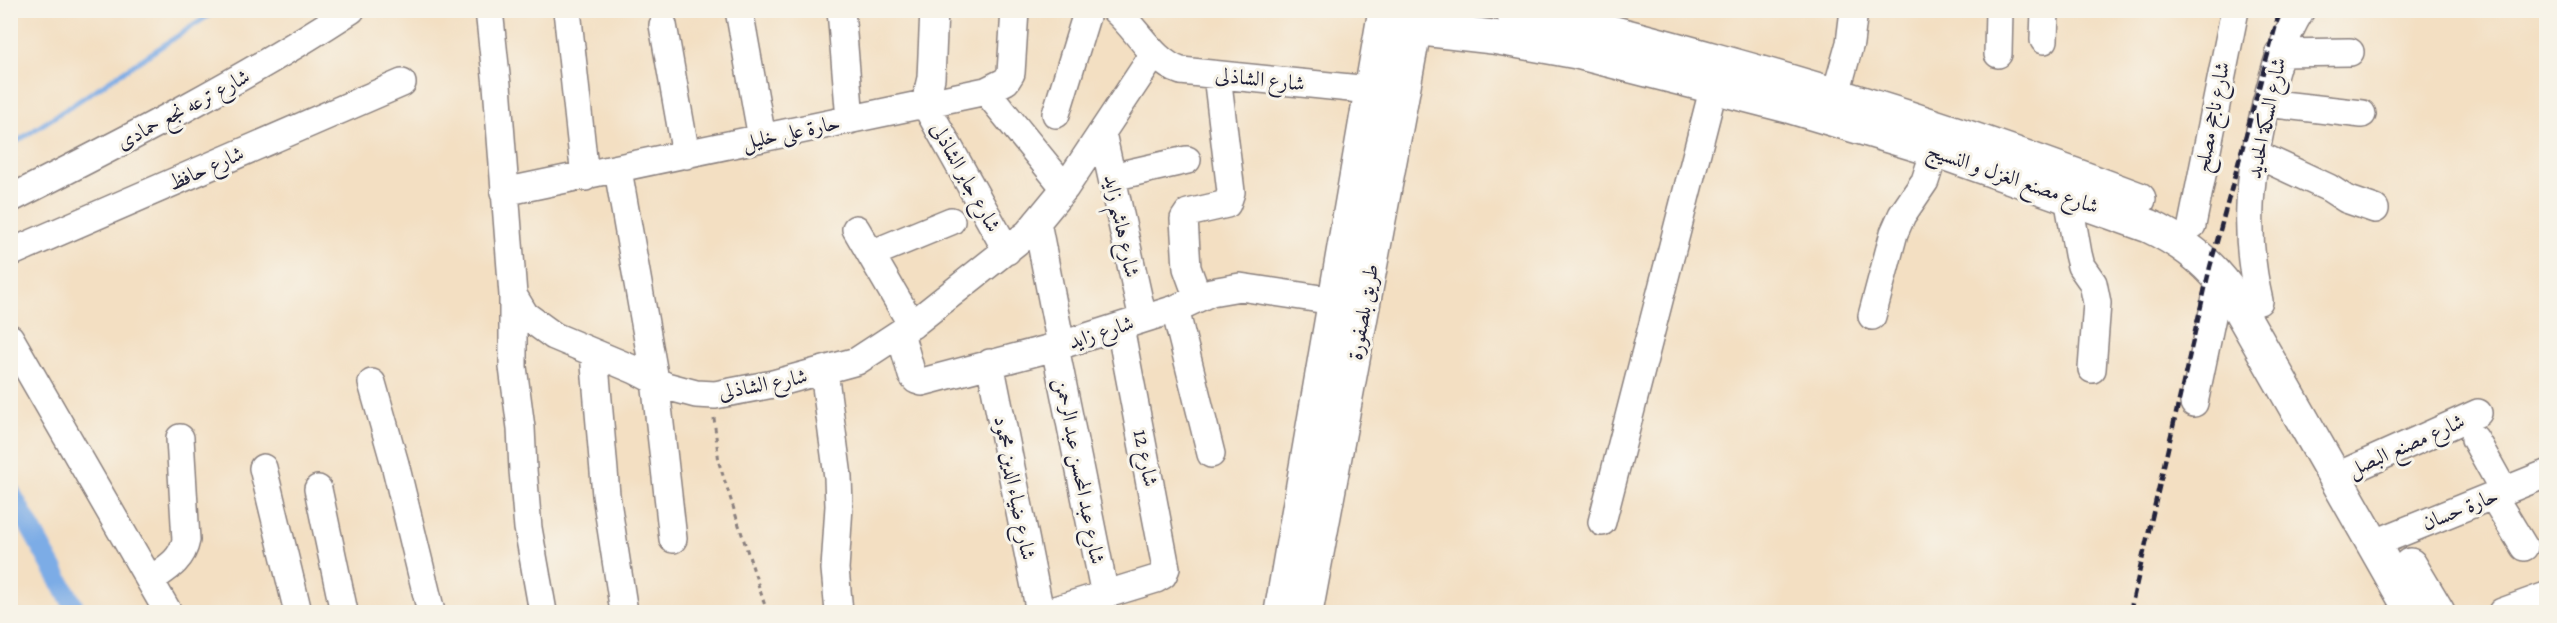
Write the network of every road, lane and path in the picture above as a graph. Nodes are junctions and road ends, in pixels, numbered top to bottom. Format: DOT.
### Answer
graph roads {
  1 [pos="351,10"];
  2 [pos="489,10"];
  3 [pos="567,10"];
  4 [pos="739,10"];
  5 [pos="841,10"];
  6 [pos="934,10"];
  7 [pos="1015,10"];
  8 [pos="1088,10"];
  9 [pos="1115,10"];
  10 [pos="1385,10"];
  11 [pos="1854,10"];
  12 [pos="1999,10"];
  13 [pos="2044,10"];
  14 [pos="2235,10"];
  15 [pos="2301,10"];
  16 [pos="1514,11"];
  17 [pos="1416,19"];
  18 [pos="663,25"];
  19 [pos="1580,39"];
  20 [pos="2044,40"];
  21 [pos="2350,52"];
  22 [pos="2279,53"];
  23 [pos="1154,54"];
  24 [pos="1998,54"];
  25 [pos="1717,74"];
  26 [pos="1216,75"];
  27 [pos="402,83"];
  28 [pos="1370,90"];
  29 [pos="986,91"];
  30 [pos="1836,93"];
  31 [pos="2266,103"];
  32 [pos="925,104"];
  33 [pos="1056,114"];
  34 [pos="2362,114"];
  35 [pos="850,120"];
  36 [pos="1102,134"];
  37 [pos="762,138"];
  38 [pos="1938,138"];
  39 [pos="2254,153"];
  40 [pos="686,155"];
  41 [pos="1187,160"];
  42 [pos="618,170"];
  43 [pos="585,177"];
  44 [pos="1112,177"];
  45 [pos="2071,186"];
  46 [pos="1065,188"];
  47 [pos="504,192"];
  48 [pos="10,199"];
  49 [pos="2375,210"];
  50 [pos="951,221"];
  51 [pos="1037,222"];
  52 [pos="2192,225"];
  53 [pos="856,229"];
  54 [pos="1007,251"];
  55 [pos="10,253"];
  56 [pos="871,254"];
  57 [pos="2220,278"];
  58 [pos="513,295"];
  59 [pos="1334,301"];
  60 [pos="2259,301"];
  61 [pos="1186,303"];
  62 [pos="1872,316"];
  63 [pos="1131,323"];
  64 [pos="906,329"];
  65 [pos="10,338"];
  66 [pos="1058,346"];
  67 [pos="594,353"];
  68 [pos="990,363"];
  69 [pos="2092,369"];
  70 [pos="824,371"];
  71 [pos="655,380"];
  72 [pos="372,383"];
  73 [pos="716,395"];
  74 [pos="2194,403"];
  75 [pos="1329,415"];
  76 [pos="180,438"];
  77 [pos="1211,454"];
  78 [pos="263,468"];
  79 [pos="2344,473"];
  80 [pos="2547,474"];
  81 [pos="318,489"];
  82 [pos="2498,494"];
  83 [pos="1602,522"];
  84 [pos="673,539"];
  85 [pos="2383,540"];
  86 [pos="2524,547"];
  87 [pos="150,580"];
  88 [pos="1105,595"];
  89 [pos="2547,596"];
  90 [pos="1064,610"];
  91 [pos="168,612"];
  92 [pos="298,612"];
  93 [pos="344,612"];
  94 [pos="431,612"];
  95 [pos="543,612"];
  96 [pos="624,612"];
  97 [pos="767,612"];
  98 [pos="839,612"];
  99 [pos="1040,612"];
  100 [pos="1281,612"];
  101 [pos="1306,612"];
  102 [pos="2412,612"];
  103 [pos="2438,612"];
  104 [pos="2502,612"];
  1 -- 48 [label="street, شارع ترعه نجع حمادى"];
  2 -- 47 [label="street"];
  3 -- 43 [label="street"];
  4 -- 37 [label="street"];
  5 -- 35 [label="street"];
  6 -- 32 [label="street"];
  7 -- 29 [label="street, حارة على خليل"];
  8 -- 33 [label="street"];
  9 -- 23 [label="street, شارع الشاذلى"];
  10 -- 28 [label="main road, طريق بلصفورة"];
  11 -- 30 [label="street"];
  12 -- 24 [label="street"];
  13 -- 20 [label="street"];
  14 -- 52 [label="street, شارع ناجح مصلح"];
  15 -- 22 [label="street, شارع السكة الحديد"];
  16 -- 19 [label="main road, شارع مصنع الغزل و النسيج"];
  17 -- 19 [label="main road, شارع مصنع الغزل و النسيج"];
  17 -- 75 [label="main road, طريق بلصفورة"];
  18 -- 40 [label="street"];
  19 -- 25 [label="main road, شارع مصنع الغزل و النسيج"];
  21 -- 22 [label="street"];
  22 -- 31 [label="street, شارع السكة الحديد"];
  23 -- 26 [label="street, شارع الشاذلى"];
  23 -- 36 [label="street, شارع الشاذلى"];
  25 -- 30 [label="main road, شارع مصنع الغزل و النسيج"];
  25 -- 38 [label="main road, شارع مصنع الغزل و النسيج"];
  25 -- 83 [label="street"];
  26 -- 28 [label="street, شارع الشاذلى"];
  26 -- 61 [label="street"];
  27 -- 55 [label="street, شارع حافظ"];
  28 -- 59 [label="main road, طريق بلصفورة"];
  29 -- 32 [label="street, حارة على خليل"];
  29 -- 46 [label="street"];
  30 -- 38 [label="main road, شارع مصنع الغزل و النسيج"];
  31 -- 34 [label="street"];
  31 -- 39 [label="street, شارع السكة الحديد"];
  32 -- 35 [label="street, حارة على خليل"];
  32 -- 54 [label="street, شارع جابر الشاذلى"];
  35 -- 37 [label="street, حارة على خليل"];
  36 -- 44 [label="street, شارع هاشم زايد"];
  36 -- 46 [label="street, شارع الشاذلى"];
  37 -- 40 [label="street, حارة على خليل"];
  38 -- 45 [label="main road, شارع مصنع الغزل و النسيج"];
  38 -- 62 [label="street"];
  39 -- 49 [label="street"];
  39 -- 60 [label="street, شارع السكة الحديد"];
  40 -- 42 [label="street, حارة على خليل"];
  41 -- 44 [label="street"];
  42 -- 43 [label="street, حارة على خليل"];
  42 -- 71 [label="street"];
  43 -- 47 [label="street, حارة على خليل"];
  44 -- 63 [label="street, شارع هاشم زايد"];
  45 -- 52 [label="main road, شارع مصنع الغزل و النسيج"];
  45 -- 57 [label="main road, شارع مصنع الغزل و النسيج"];
  45 -- 69 [label="street"];
  46 -- 51 [label="street, شارع الشاذلى"];
  47 -- 58 [label="street"];
  50 -- 56 [label="street"];
  51 -- 54 [label="street, شارع الشاذلى"];
  51 -- 66 [label="street, شارع عبد المحسن عبد الرحمن"];
  52 -- 60 [label="main road, شارع مصنع الغزل و النسيج"];
  53 -- 56 [label="street"];
  54 -- 64 [label="street, شارع الشاذلى"];
  56 -- 64 [label="street"];
  57 -- 74 [label="street"];
  57 -- 79 [label="main road, شارع مصنع الغزل و النسيج"];
  58 -- 67 [label="street, شارع الشاذلى"];
  58 -- 95 [label="street"];
  59 -- 61 [label="street, شارع زايد"];
  59 -- 75 [label="main road, طريق بلصفورة"];
  60 -- 79 [label="main road, شارع مصنع الغزل و النسيج"];
  61 -- 63 [label="street, شارع زايد"];
  61 -- 77 [label="street"];
  63 -- 66 [label="street, شارع زايد"];
  63 -- 88 [label="street, شارع 12"];
  64 -- 68 [label="street, شارع زايد"];
  64 -- 70 [label="street, شارع الشاذلى"];
  65 -- 87 [label="street"];
  66 -- 68 [label="street, شارع زايد"];
  66 -- 88 [label="street, شارع عبد المحسن عبد الرحمن"];
  67 -- 71 [label="street, شارع الشاذلى"];
  67 -- 96 [label="street"];
  68 -- 99 [label="street, شارع ضياء الدين محمود"];
  70 -- 73 [label="street, شارع الشاذلى"];
  70 -- 98 [label="street"];
  71 -- 73 [label="street, شارع الشاذلى"];
  71 -- 84 [label="street"];
  72 -- 94 [label="street"];
  73 -- 97 [label="path"];
  75 -- 100 [label="main road, طريق بلصفورة"];
  75 -- 101 [label="main road, طريق بلصفورة"];
  76 -- 87 [label="street"];
  78 -- 92 [label="street"];
  79 -- 82 [label="street, شارع مصنع البصل"];
  79 -- 85 [label="main road, شارع مصنع الغزل و النسيج"];
  80 -- 82 [label="street, حارة حسان"];
  81 -- 93 [label="street"];
  82 -- 85 [label="street, حارة حسان"];
  82 -- 86 [label="street"];
  85 -- 102 [label="main road, شارع مصنع الغزل و النسيج"];
  85 -- 103 [label="main road, شارع مصنع الغزل و النسيج"];
  87 -- 91 [label="street"];
  88 -- 90 [label="street"];
  89 -- 104 [label="street"];
}
